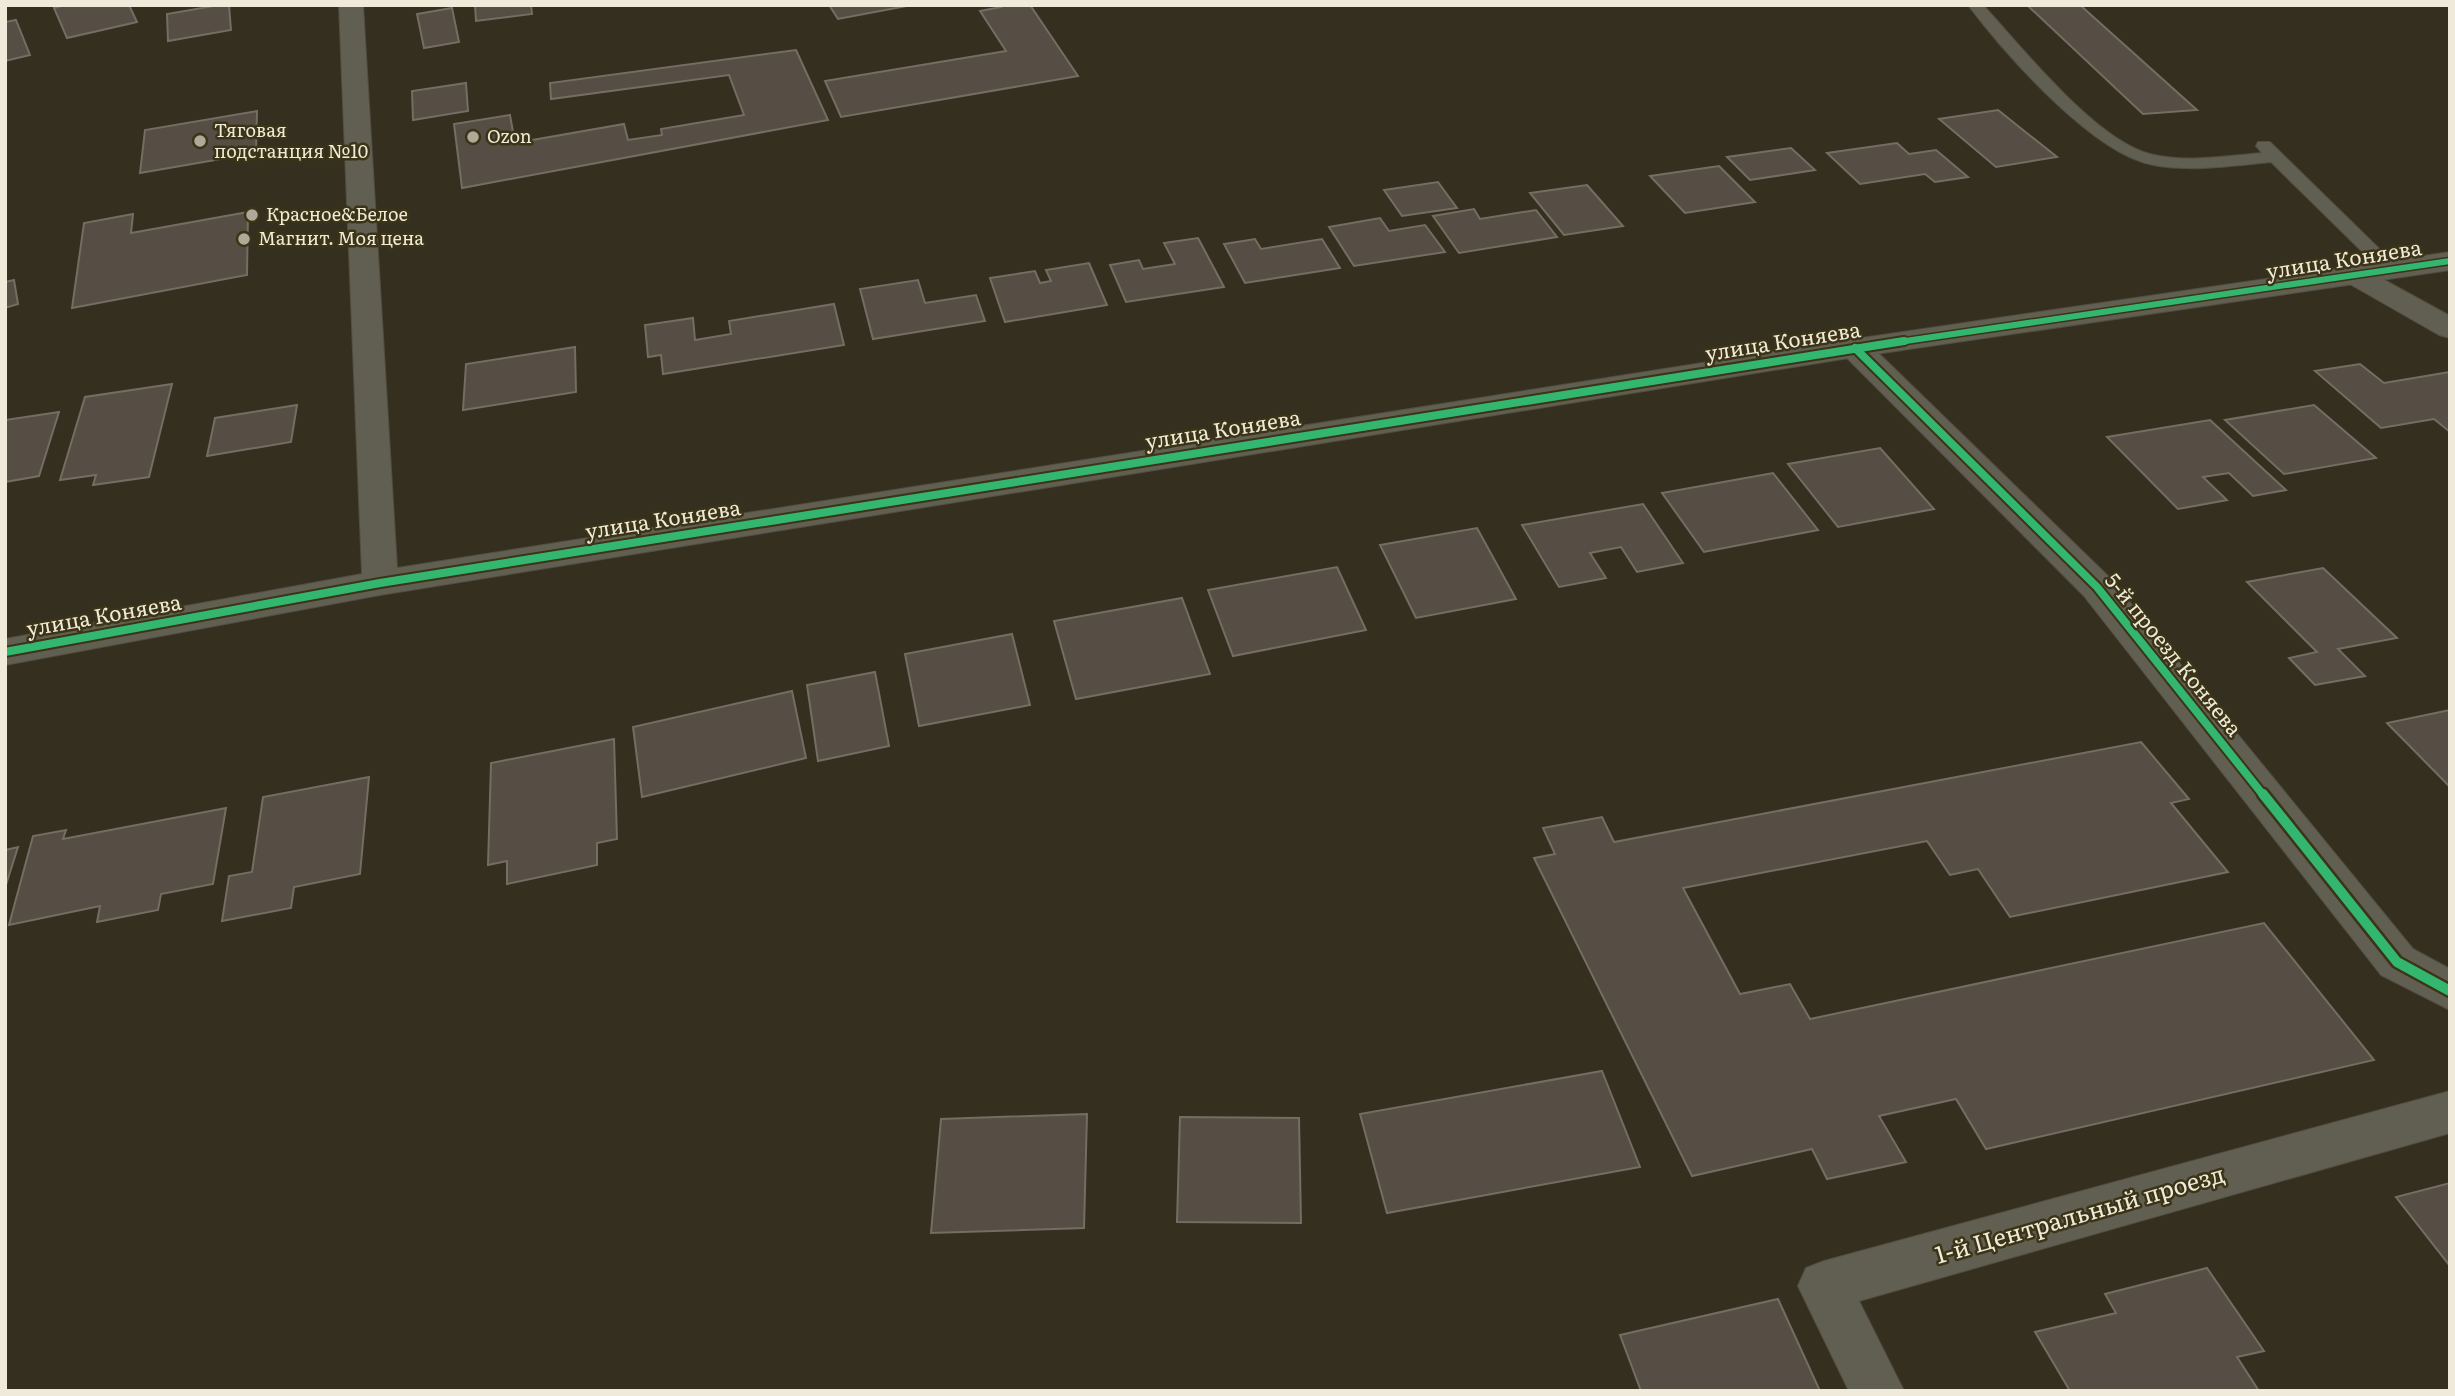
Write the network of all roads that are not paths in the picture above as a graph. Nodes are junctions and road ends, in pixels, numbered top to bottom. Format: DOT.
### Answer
graph roads {
  1 [pos="351,5"];
  2 [pos="1975,5"];
  3 [pos="2258,141"];
  4 [pos="2275,157"];
  5 [pos="2450,261"];
  6 [pos="2393,271"];
  7 [pos="2358,277"];
  8 [pos="2450,329"];
  9 [pos="1855,348"];
  10 [pos="380,583"];
  11 [pos="5,652"];
  12 [pos="2450,991"];
  13 [pos="2450,1112"];
  14 [pos="1877,1391"];
  1 -- 10 [label="street"];
  2 -- 4 [label="lane"];
  3 -- 4 [label="lane"];
  4 -- 6 [label="lane"];
  5 -- 6 [label="street, улица Коняева"];
  6 -- 7 [label="street, улица Коняева"];
  7 -- 8 [label="street"];
  7 -- 9 [label="street, улица Коняева"];
  9 -- 10 [label="street, улица Коняева"];
  9 -- 12 [label="street, 5-й проезд Коняева"];
  10 -- 11 [label="street, улица Коняева"];
  13 -- 14 [label="street, 1-й Центральный проезд"];
}
